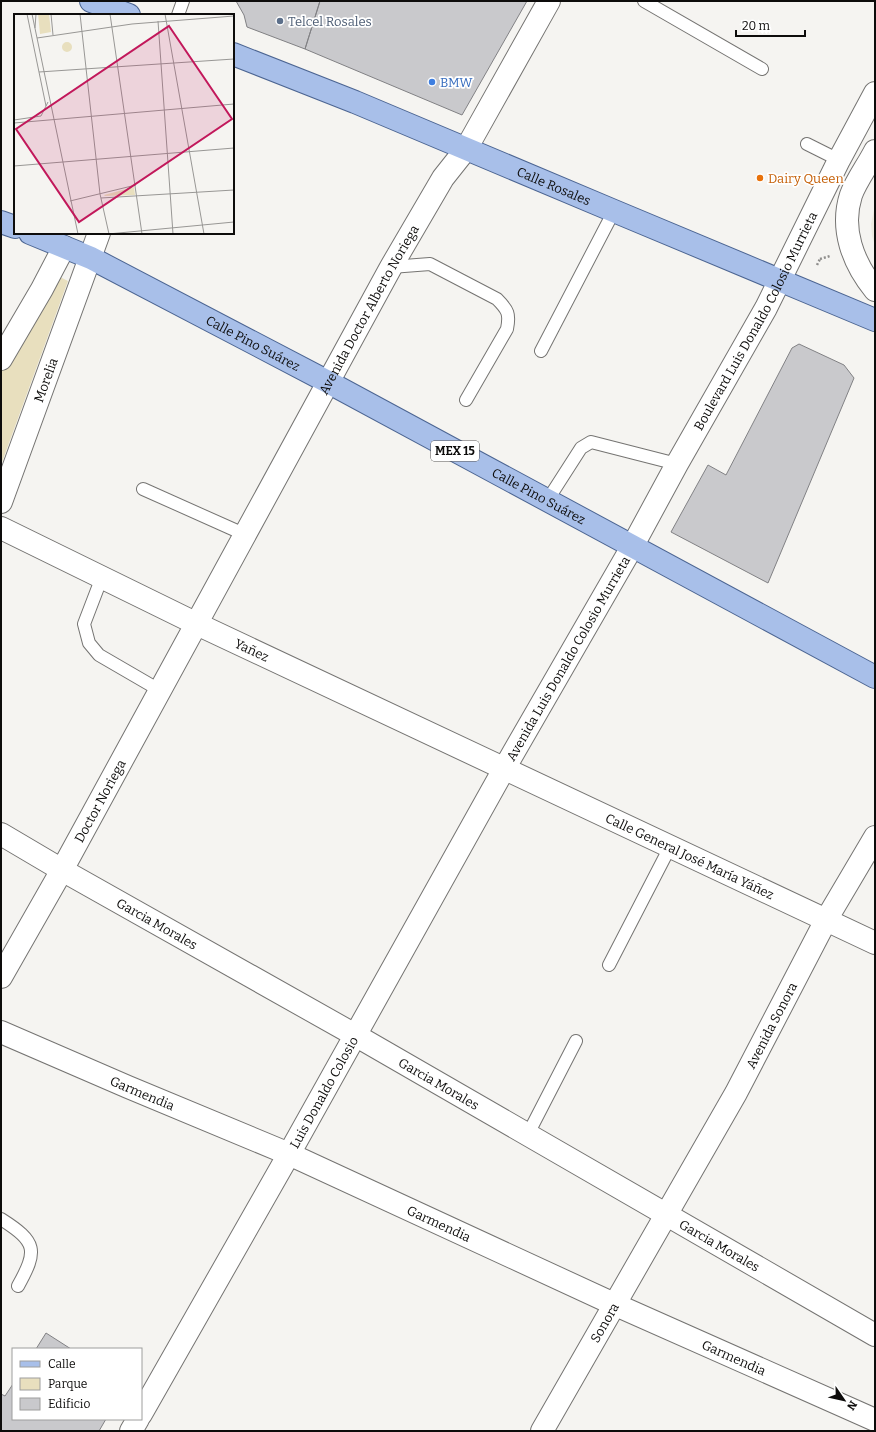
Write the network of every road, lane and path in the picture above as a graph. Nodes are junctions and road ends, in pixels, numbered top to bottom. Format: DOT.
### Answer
graph roads {
  1 [pos="91,1"];
  2 [pos="183,1"];
  3 [pos="549,1"];
  4 [pos="644,1"];
  5 [pos="126,14"];
  6 [pos="178,14"];
  7 [pos="234,54"];
  8 [pos="762,69"];
  9 [pos="875,93"];
  10 [pos="807,144"];
  11 [pos="466,149"];
  12 [pos="875,151"];
  13 [pos="839,160"];
  14 [pos="614,212"];
  15 [pos="1,222"];
  16 [pos="14,227"];
  17 [pos="33,234"];
  18 [pos="100,234"];
  19 [pos="64,246"];
  20 [pos="91,258"];
  21 [pos="858,263"];
  22 [pos="391,267"];
  23 [pos="875,278"];
  24 [pos="780,280"];
  25 [pos="875,290"];
  26 [pos="875,320"];
  27 [pos="541,351"];
  28 [pos="1,359"];
  29 [pos="328,382"];
  30 [pos="466,400"];
  31 [pos="677,464"];
  32 [pos="143,489"];
  33 [pos="547,501"];
  34 [pos="1,502"];
  35 [pos="1,528"];
  36 [pos="246,534"];
  37 [pos="632,547"];
  38 [pos="102,577"];
  39 [pos="197,624"];
  40 [pos="875,677"];
  41 [pos="161,691"];
  42 [pos="504,770"];
  43 [pos="1,834"];
  44 [pos="875,837"];
  45 [pos="670,847"];
  46 [pos="62,870"];
  47 [pos="826,920"];
  48 [pos="875,944"];
  49 [pos="609,965"];
  50 [pos="1,977"];
  51 [pos="1,1032"];
  52 [pos="355,1035"];
  53 [pos="576,1040"];
  54 [pos="528,1134"];
  55 [pos="290,1154"];
  56 [pos="668,1215"];
  57 [pos="1,1220"];
  58 [pos="18,1286"];
  59 [pos="616,1305"];
  60 [pos="875,1335"];
  61 [pos="142,1413"];
  62 [pos="875,1420"];
  63 [pos="542,1431"];
  1 -- 5 [label="main road"];
  2 -- 6 [label="lane"];
  3 -- 11 [label="street, Avenida Doctor Alberto Noriega"];
  4 -- 8 [label="lane"];
  7 -- 11 [label="main road, Calle Rosales"];
  9 -- 13 [label="street, Boulevard Luis Donaldo Colosio Murrieta"];
  10 -- 13 [label="lane"];
  11 -- 14 [label="main road, Calle Rosales"];
  11 -- 22 [label="street, Avenida Doctor Alberto Noriega"];
  12 -- 21 [label="street"];
  13 -- 24 [label="street, Boulevard Luis Donaldo Colosio Murrieta"];
  14 -- 24 [label="main road, Calle Rosales"];
  14 -- 27 [label="lane"];
  15 -- 16 [label="main road"];
  17 -- 19 [label="main road, Calle Pino Suárez / MEX 15"];
  18 -- 20 [label="street, Morelia"];
  19 -- 20 [label="main road, Calle Pino Suárez / MEX 15"];
  19 -- 28 [label="street"];
  20 -- 29 [label="main road, Calle Pino Suárez / MEX 15"];
  20 -- 34 [label="street, Morelia"];
  21 -- 23 [label="street"];
  21 -- 25 [label="street"];
  22 -- 29 [label="street, Avenida Doctor Alberto Noriega"];
  22 -- 30 [label="lane"];
  24 -- 26 [label="main road, Calle Rosales"];
  24 -- 31 [label="street, Boulevard Luis Donaldo Colosio Murrieta"];
  29 -- 33 [label="main road, Calle Pino Suárez / MEX 15"];
  29 -- 36 [label="street, Avenida Doctor Alberto Noriega"];
  31 -- 33 [label="lane"];
  31 -- 37 [label="street, Boulevard Luis Donaldo Colosio Murrieta"];
  32 -- 36 [label="lane"];
  33 -- 37 [label="main road, Calle Pino Suárez / MEX 15"];
  35 -- 38 [label="street, Yañez"];
  36 -- 39 [label="street, Avenida Doctor Alberto Noriega"];
  37 -- 40 [label="main road, Calle Pino Suárez / MEX 15"];
  37 -- 42 [label="street, Avenida Luis Donaldo Colosio Murrieta"];
  38 -- 39 [label="street, Yañez"];
  38 -- 41 [label="lane"];
  39 -- 41 [label="street, Doctor Noriega"];
  39 -- 42 [label="street, Yañez"];
  41 -- 46 [label="street, Doctor Noriega"];
  42 -- 45 [label="street, Calle General José María Yáñez"];
  42 -- 52 [label="street, Luis Donaldo Colosio"];
  43 -- 46 [label="street, Garcia Morales"];
  44 -- 47 [label="street, Avenida Sonora"];
  45 -- 47 [label="street, Calle General José María Yáñez"];
  45 -- 49 [label="lane"];
  46 -- 50 [label="street, Doctor Noriega"];
  46 -- 52 [label="street, Garcia Morales"];
  47 -- 48 [label="street, Calle General José María Yáñez"];
  47 -- 56 [label="street, Avenida Sonora"];
  51 -- 55 [label="street, Garmendia"];
  52 -- 54 [label="street, Garcia Morales"];
  52 -- 55 [label="street, Luis Donaldo Colosio"];
  53 -- 54 [label="lane"];
  54 -- 56 [label="street, Garcia Morales"];
  55 -- 59 [label="street, Garmendia"];
  55 -- 61 [label="street, Luis Donaldo Colosio"];
  56 -- 59 [label="street, Sonora"];
  56 -- 60 [label="street, Garcia Morales"];
  57 -- 58 [label="lane"];
  59 -- 62 [label="street, Garmendia"];
  59 -- 63 [label="street, Sonora"];
}
